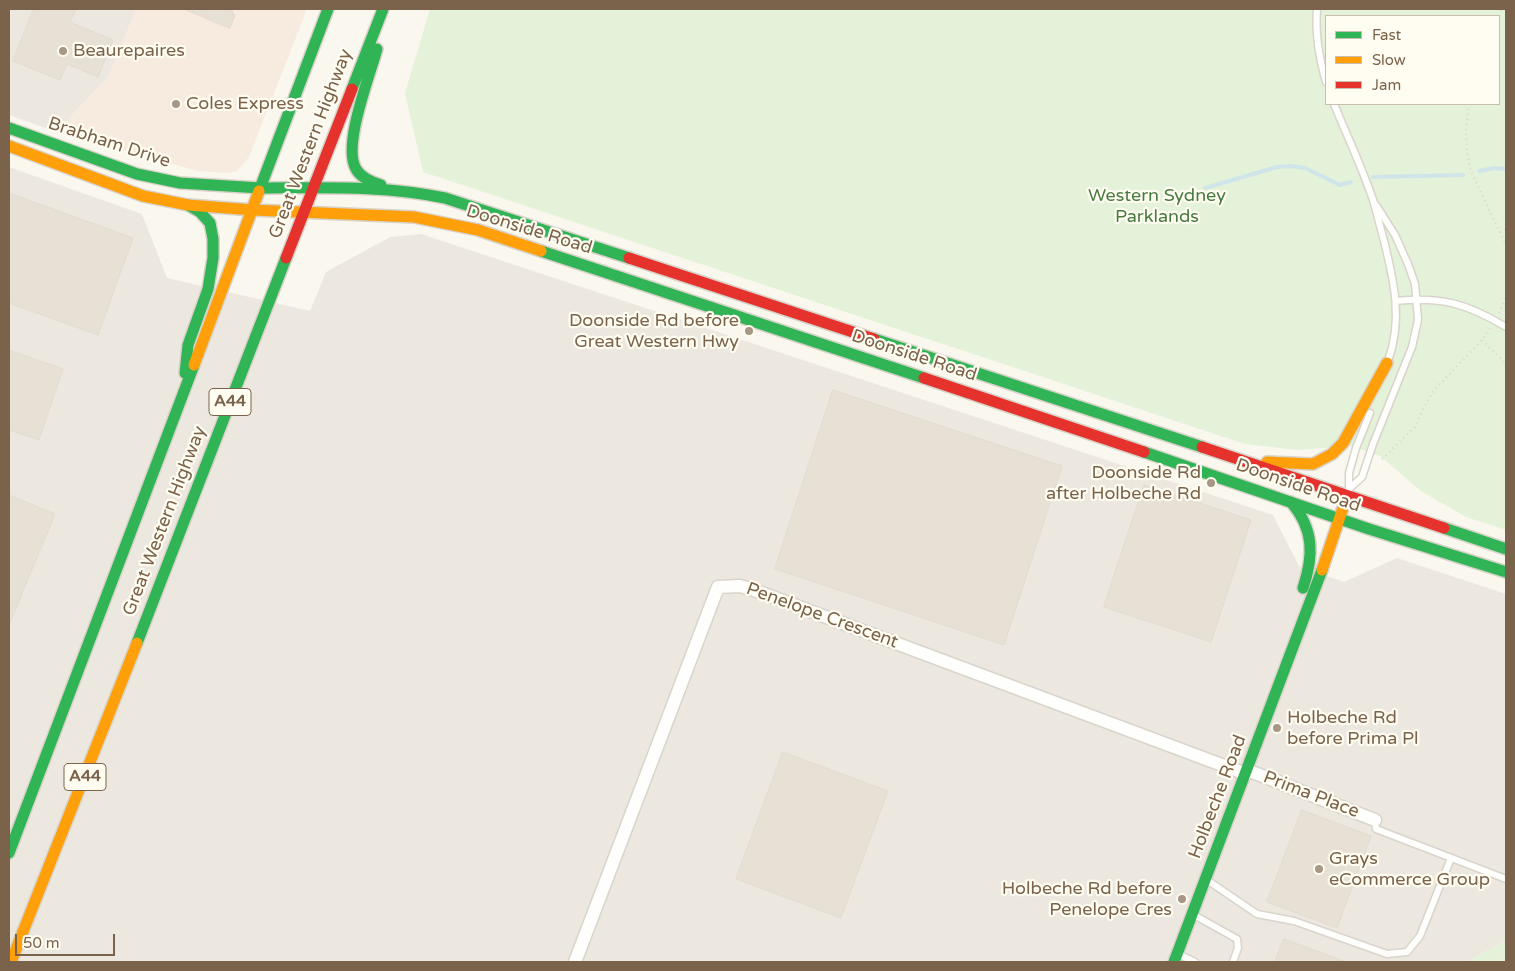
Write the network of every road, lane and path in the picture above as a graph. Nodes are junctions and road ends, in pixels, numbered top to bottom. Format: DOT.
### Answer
graph roads {
  1 [pos="328,9"];
  2 [pos="382,9"];
  3 [pos="389,9"];
  4 [pos="1317,9"];
  5 [pos="1325,78"];
  6 [pos="1334,105"];
  7 [pos="1469,105"];
  8 [pos="9,128"];
  9 [pos="9,146"];
  10 [pos="260,188"];
  11 [pos="313,188"];
  12 [pos="389,188"];
  13 [pos="1373,200"];
  14 [pos="188,205"];
  15 [pos="253,210"];
  16 [pos="304,212"];
  17 [pos="1506,229"];
  18 [pos="1500,232"];
  19 [pos="1506,245"];
  20 [pos="1416,299"];
  21 [pos="1396,300"];
  22 [pos="1506,327"];
  23 [pos="1387,363"];
  24 [pos="1506,364"];
  25 [pos="184,387"];
  26 [pos="1382,459"];
  27 [pos="1245,461"];
  28 [pos="1349,492"];
  29 [pos="1291,502"];
  30 [pos="1340,518"];
  31 [pos="1506,549"];
  32 [pos="1506,572"];
  33 [pos="1294,643"];
  34 [pos="1246,772"];
  35 [pos="1375,820"];
  36 [pos="9,852"];
  37 [pos="1451,858"];
  38 [pos="1206,879"];
  39 [pos="1506,879"];
  40 [pos="1192,915"];
  41 [pos="1176,958"];
  42 [pos="11,962"];
  43 [pos="575,962"];
  44 [pos="1195,962"];
  45 [pos="1233,962"];
  1 -- 10 [label="main road, Great Western Highway / A44"];
  2 -- 11 [label="main road, Great Western Highway / A44"];
  3 -- 12 [label="main road"];
  4 -- 5 [label="lane"];
  6 -- 13 [label="lane"];
  7 -- 18 [label="path"];
  8 -- 10 [label="main road, Brabham Drive"];
  9 -- 14 [label="main road, Brabham Drive"];
  10 -- 11 [label="main road, Brabham Drive"];
  10 -- 15 [label="main road, Great Western Highway / A44"];
  11 -- 12 [label="main road, Doonside Road"];
  11 -- 16 [label="main road, Great Western Highway / A44"];
  12 -- 27 [label="main road, Doonside Road"];
  13 -- 20 [label="lane"];
  13 -- 21 [label="lane"];
  14 -- 15 [label="main road, Brabham Drive"];
  14 -- 25 [label="main road"];
  15 -- 16 [label="main road, Doonside Road"];
  15 -- 25 [label="main road, Great Western Highway / A44"];
  16 -- 29 [label="main road, Doonside Road"];
  16 -- 42 [label="main road, Great Western Highway / A44"];
  17 -- 18 [label="path"];
  18 -- 19 [label="path"];
  20 -- 21 [label="lane"];
  20 -- 22 [label="lane"];
  20 -- 28 [label="lane"];
  21 -- 23 [label="lane"];
  23 -- 27 [label="main road"];
  23 -- 28 [label="lane"];
  24 -- 26 [label="path"];
  25 -- 36 [label="main road, Great Western Highway / A44"];
  27 -- 28 [label="main road, Doonside Road"];
  28 -- 30 [label="main road, Holbeche Road"];
  28 -- 31 [label="main road, Doonside Road"];
  29 -- 30 [label="main road, Doonside Road"];
  29 -- 33 [label="main road, Holbeche Road"];
  30 -- 32 [label="main road, Doonside Road"];
  30 -- 33 [label="main road, Holbeche Road"];
  33 -- 34 [label="main road, Holbeche Road"];
  34 -- 35 [label="street, Prima Place"];
  34 -- 38 [label="main road, Holbeche Road"];
  34 -- 43 [label="street, Penelope Crescent"];
  35 -- 37 [label="lane"];
  37 -- 38 [label="lane"];
  37 -- 39 [label="lane"];
  38 -- 40 [label="main road, Holbeche Road"];
  40 -- 41 [label="main road, Holbeche Road"];
  40 -- 45 [label="lane"];
  41 -- 44 [label="lane"];
}
